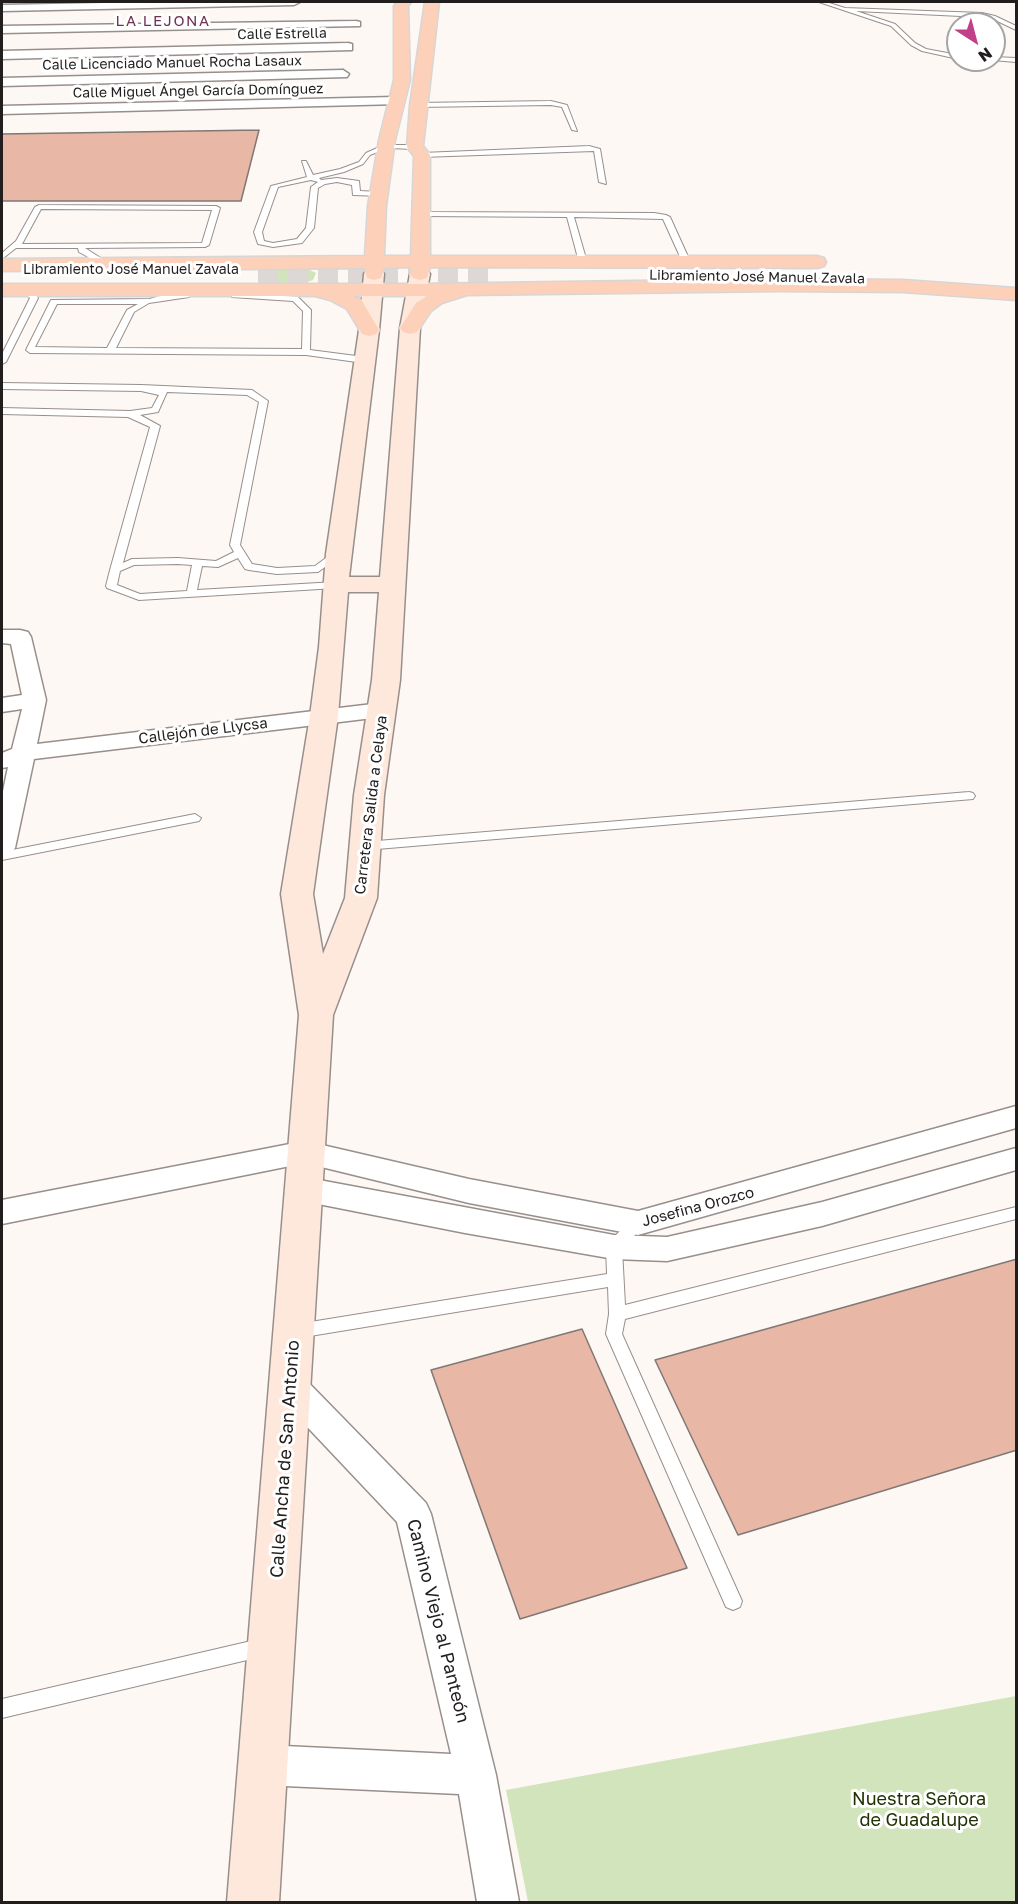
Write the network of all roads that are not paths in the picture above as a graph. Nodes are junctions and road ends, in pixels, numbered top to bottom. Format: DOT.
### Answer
graph roads {
  1 [pos="225,2"];
  2 [pos="294,2"];
  3 [pos="404,2"];
  4 [pos="432,2"];
  5 [pos="822,2"];
  6 [pos="2,8"];
  7 [pos="847,9"];
  8 [pos="222,27"];
  9 [pos="1017,28"];
  10 [pos="2,30"];
  11 [pos="2,55"];
  12 [pos="946,55"];
  13 [pos="344,74"];
  14 [pos="217,77"];
  15 [pos="2,82"];
  16 [pos="395,101"];
  17 [pos="418,105"];
  18 [pos="2,110"];
  19 [pos="575,130"];
  20 [pos="386,146"];
  21 [pos="419,151"];
  22 [pos="304,162"];
  23 [pos="361,162"];
  24 [pos="311,178"];
  25 [pos="323,182"];
  26 [pos="603,182"];
  27 [pos="356,183"];
  28 [pos="378,200"];
  29 [pos="423,214"];
  30 [pos="570,215"];
  31 [pos="15,246"];
  32 [pos="81,246"];
  33 [pos="2,257"];
  34 [pos="584,261"];
  35 [pos="686,261"];
  36 [pos="303,262"];
  37 [pos="833,263"];
  38 [pos="104,264"];
  39 [pos="2,265"];
  40 [pos="493,268"];
  41 [pos="2,271"];
  42 [pos="373,275"];
  43 [pos="420,275"];
  44 [pos="1017,277"];
  45 [pos="2,279"];
  46 [pos="480,287"];
  47 [pos="1017,287"];
  48 [pos="303,288"];
  49 [pos="2,290"];
  50 [pos="26,290"];
  51 [pos="1017,294"];
  52 [pos="145,296"];
  53 [pos="410,328"];
  54 [pos="369,330"];
  55 [pos="111,349"];
  56 [pos="306,352"];
  57 [pos="363,360"];
  58 [pos="2,362"];
  59 [pos="2,388"];
  60 [pos="141,388"];
  61 [pos="2,411"];
  62 [pos="130,414"];
  63 [pos="240,553"];
  64 [pos="338,554"];
  65 [pos="198,562"];
  66 [pos="116,570"];
  67 [pos="392,584"];
  68 [pos="336,585"];
  69 [pos="190,595"];
  70 [pos="2,637"];
  71 [pos="35,700"];
  72 [pos="2,705"];
  73 [pos="381,710"];
  74 [pos="324,716"];
  75 [pos="24,753"];
  76 [pos="2,761"];
  77 [pos="969,795"];
  78 [pos="195,818"];
  79 [pos="365,846"];
  80 [pos="2,848"];
  81 [pos="2,856"];
  82 [pos="316,1015"];
  83 [pos="1017,1117"];
  84 [pos="1017,1159"];
  85 [pos="304,1170"];
  86 [pos="2,1212"];
  87 [pos="1017,1213"];
  88 [pos="638,1224"];
  89 [pos="615,1247"];
  90 [pos="615,1279"];
  91 [pos="617,1314"];
  92 [pos="294,1331"];
  93 [pos="290,1386"];
  94 [pos="733,1601"];
  95 [pos="272,1646"];
  96 [pos="2,1709"];
  97 [pos="263,1765"];
  98 [pos="476,1775"];
  99 [pos="253,1902"];
  100 [pos="498,1902"];
  1 -- 2 [label="street"];
  1 -- 6 [label="street"];
  1 -- 8 [label="street"];
  3 -- 16 [label="main road"];
  4 -- 17 [label="main road"];
  5 -- 7 [label="lane"];
  7 -- 9 [label="lane"];
  7 -- 12 [label="lane"];
  8 -- 10 [label="street"];
  8 -- 13 [label="street"];
  8 -- 14 [label="street"];
  11 -- 14 [label="street, Calle Estrella"];
  13 -- 14 [label="street, Calle Miguel Ángel García Domínguez"];
  13 -- 14 [label="street, Calle Licenciado Manuel Rocha Lasaux"];
  13 -- 14 [label="street, Calle Estrella"];
  13 -- 16 [label="street, Calle Miguel Ángel García Domínguez"];
  14 -- 15 [label="street, Calle Licenciado Manuel Rocha Lasaux"];
  14 -- 18 [label="street, Calle Miguel Ángel García Domínguez"];
  16 -- 20 [label="main road"];
  17 -- 19 [label="lane"];
  17 -- 21 [label="main road"];
  20 -- 21 [label="lane"];
  20 -- 23 [label="lane"];
  20 -- 28 [label="main road"];
  21 -- 26 [label="lane"];
  21 -- 29 [label="main road"];
  22 -- 24 [label="lane"];
  23 -- 24 [label="lane"];
  23 -- 27 [label="lane"];
  24 -- 25 [label="lane"];
  24 -- 25 [label="lane"];
  25 -- 27 [label="lane"];
  27 -- 28 [label="lane"];
  28 -- 36 [label="main road"];
  28 -- 42 [label="main road"];
  29 -- 30 [label="lane"];
  29 -- 40 [label="main road"];
  29 -- 43 [label="main road"];
  30 -- 34 [label="lane"];
  30 -- 35 [label="lane"];
  31 -- 32 [label="lane"];
  31 -- 32 [label="lane"];
  31 -- 33 [label="lane"];
  32 -- 38 [label="lane"];
  34 -- 35 [label="main road"];
  34 -- 40 [label="main road"];
  35 -- 37 [label="main road"];
  36 -- 38 [label="main road"];
  36 -- 42 [label="main road"];
  36 -- 48 [label="main road"];
  38 -- 39 [label="main road"];
  40 -- 43 [label="main road"];
  40 -- 44 [label="main road, Libramiento José Manuel Zavala"];
  40 -- 46 [label="main road"];
  40 -- 47 [label="main road, Libramiento José Manuel Zavala"];
  41 -- 45 [label="main road, Libramiento José Manuel Zavala"];
  42 -- 43 [label="main road"];
  42 -- 43 [label="main road"];
  42 -- 48 [label="main road"];
  42 -- 54 [label="main road"];
  43 -- 46 [label="main road"];
  43 -- 53 [label="main road, Carretera Salida a Celaya"];
  46 -- 51 [label="main road"];
  46 -- 53 [label="main road"];
  48 -- 52 [label="main road"];
  48 -- 54 [label="main road"];
  49 -- 50 [label="main road"];
  50 -- 52 [label="main road"];
  50 -- 58 [label="lane"];
  52 -- 55 [label="lane"];
  52 -- 55 [label="lane"];
  52 -- 56 [label="lane"];
  53 -- 67 [label="main road, Carretera Salida a Celaya"];
  54 -- 57 [label="main road"];
  55 -- 56 [label="lane"];
  56 -- 57 [label="lane"];
  57 -- 64 [label="main road"];
  59 -- 60 [label="lane"];
  60 -- 62 [label="lane"];
  60 -- 63 [label="lane"];
  61 -- 62 [label="lane"];
  62 -- 66 [label="lane"];
  63 -- 64 [label="lane"];
  63 -- 65 [label="lane"];
  64 -- 68 [label="main road"];
  65 -- 66 [label="lane"];
  65 -- 69 [label="lane"];
  66 -- 69 [label="lane"];
  67 -- 68 [label="main road"];
  67 -- 73 [label="main road, Carretera Salida a Celaya"];
  68 -- 69 [label="lane"];
  68 -- 74 [label="main road"];
  70 -- 71 [label="street"];
  71 -- 72 [label="street"];
  71 -- 75 [label="street"];
  73 -- 74 [label="street, Callejón de Llycsa"];
  73 -- 79 [label="main road, Carretera Salida a Celaya"];
  74 -- 75 [label="street, Callejón de Llycsa"];
  74 -- 82 [label="main road"];
  75 -- 76 [label="street, Callejón de Llycsa"];
  75 -- 80 [label="street"];
  77 -- 79 [label="lane"];
  78 -- 81 [label="lane"];
  79 -- 82 [label="main road, Carretera Salida a Celaya"];
  82 -- 85 [label="main road, Calle Ancha de San Antonio"];
  83 -- 88 [label="street, Josefina Orozco"];
  84 -- 89 [label="street, Josefina Orozco"];
  85 -- 86 [label="street"];
  85 -- 88 [label="street, Josefina Orozco"];
  85 -- 89 [label="street, Josefina Orozco"];
  85 -- 92 [label="main road, Calle Ancha de San Antonio"];
  87 -- 91 [label="lane"];
  88 -- 89 [label="lane"];
  89 -- 90 [label="lane"];
  90 -- 91 [label="lane"];
  90 -- 92 [label="lane"];
  91 -- 94 [label="lane"];
  92 -- 93 [label="main road, Calle Ancha de San Antonio"];
  93 -- 95 [label="main road, Calle Ancha de San Antonio"];
  93 -- 98 [label="street, Camino Viejo al Panteón"];
  95 -- 96 [label="lane"];
  95 -- 97 [label="main road, Calle Ancha de San Antonio"];
  97 -- 98 [label="street"];
  97 -- 99 [label="main road, Calle Ancha de San Antonio"];
  98 -- 100 [label="street, Camino Viejo al Panteón"];
}
